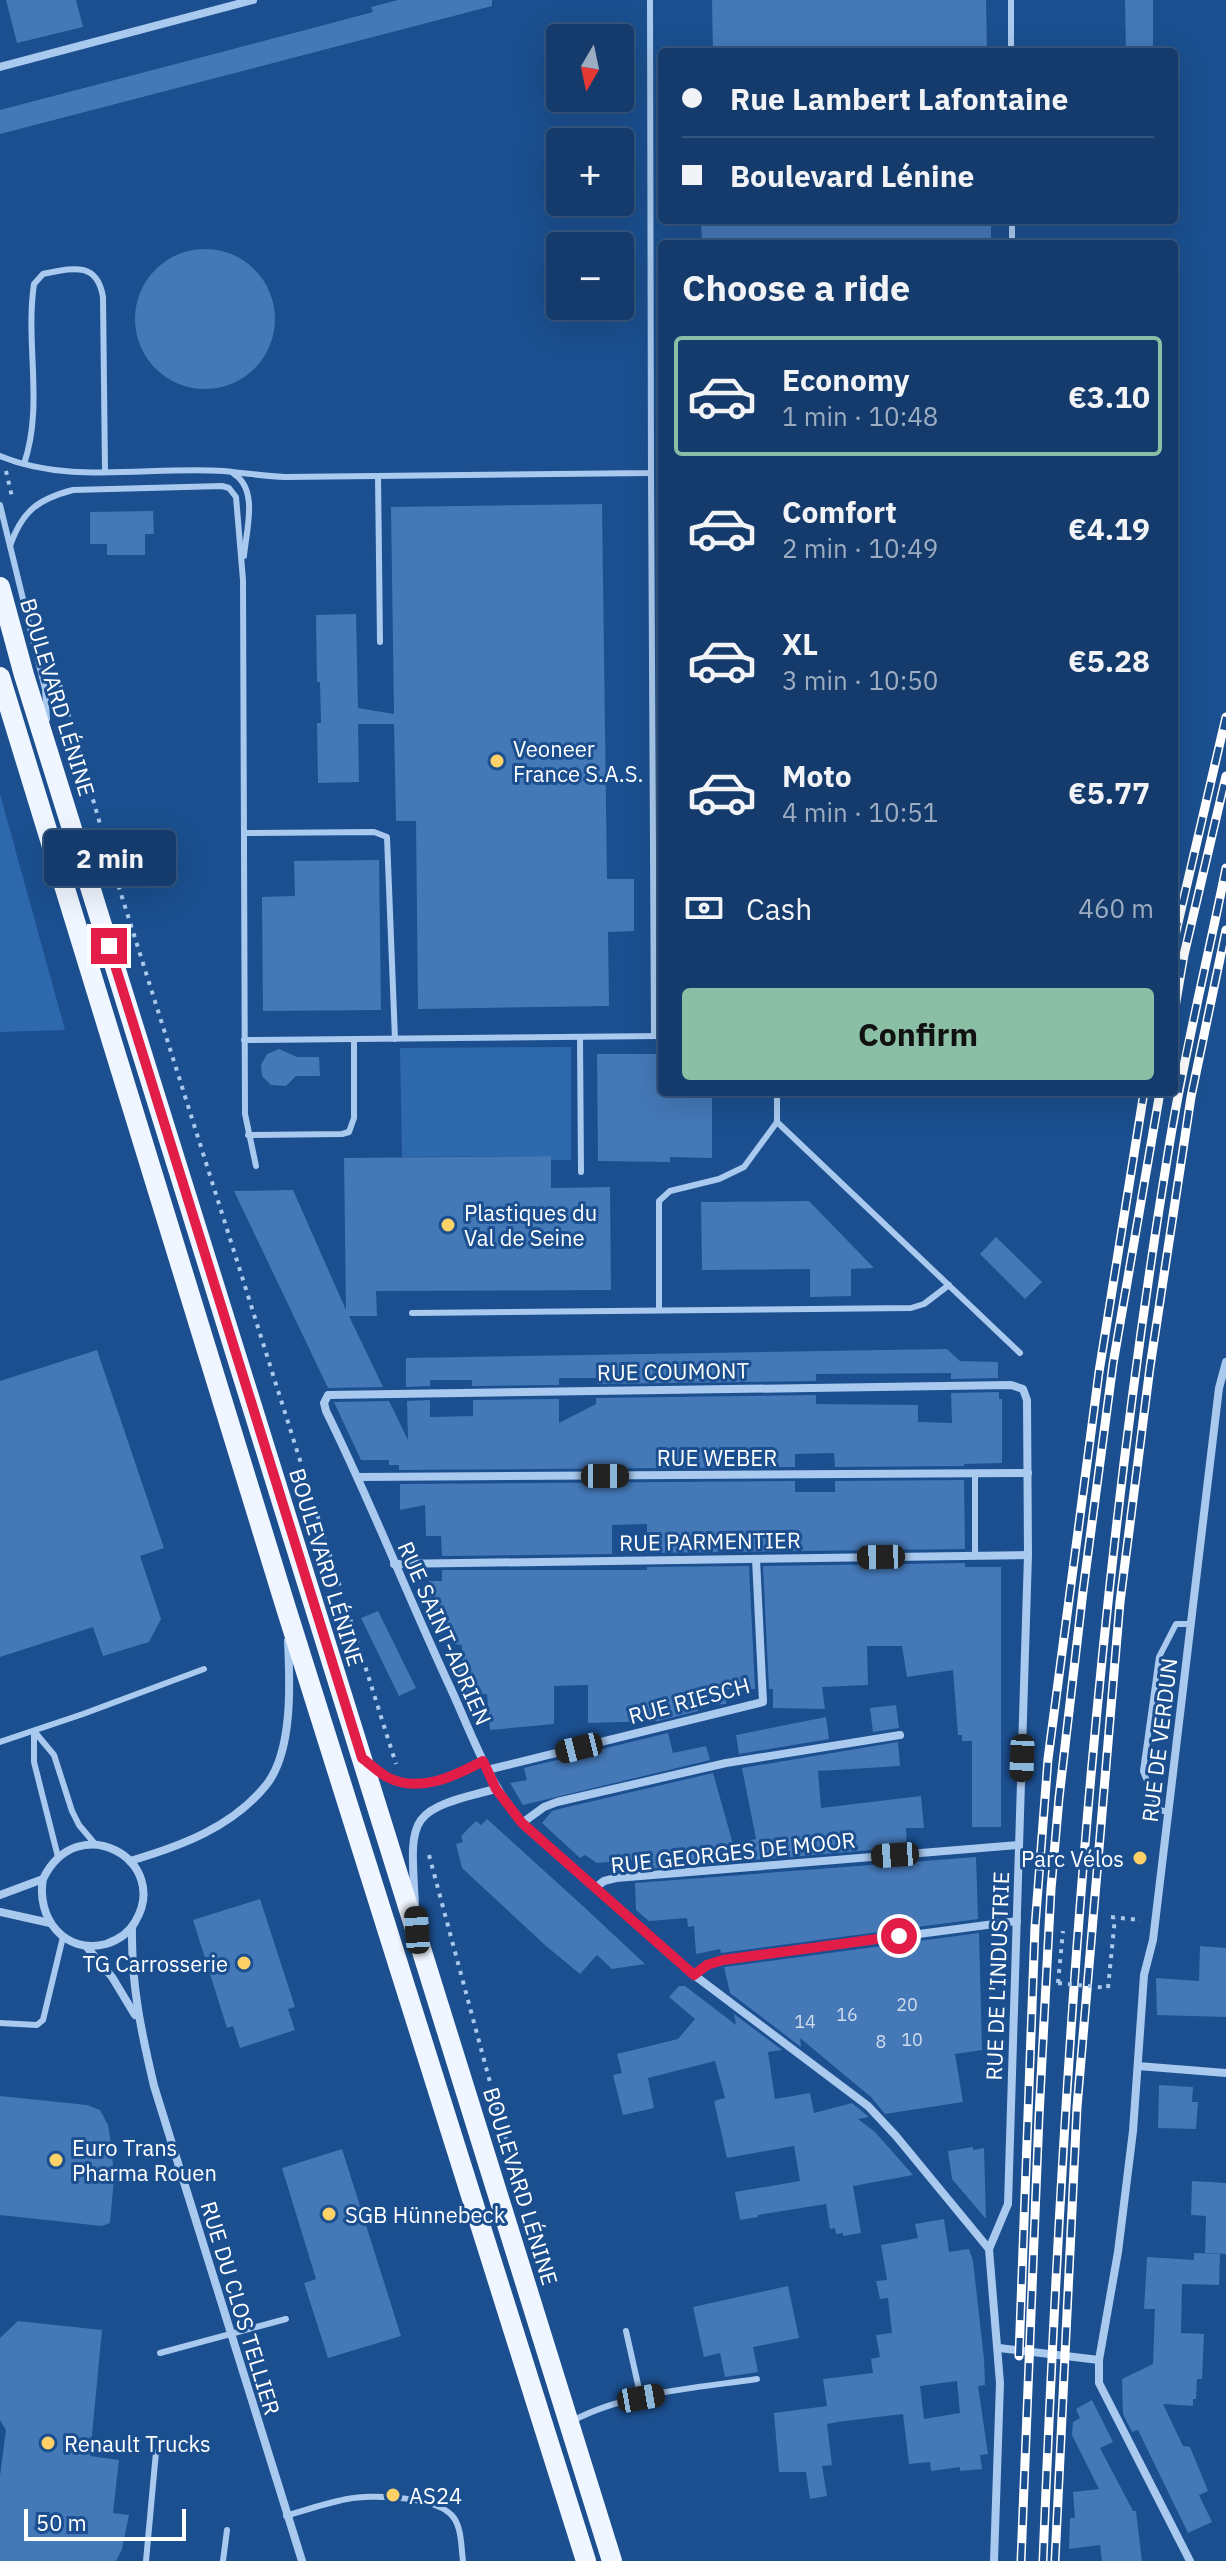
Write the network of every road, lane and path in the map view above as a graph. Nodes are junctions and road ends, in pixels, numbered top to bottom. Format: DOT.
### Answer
graph roads {
  1 [pos="253,0"];
  2 [pos="650,0"];
  3 [pos="1011,0"];
  4 [pos="1011,48"];
  5 [pos="0,67"];
  6 [pos="1,457"];
  7 [pos="24,464"];
  8 [pos="105,471"];
  9 [pos="233,473"];
  10 [pos="651,473"];
  11 [pos="378,476"];
  12 [pos="0,505"];
  13 [pos="18,523"];
  14 [pos="10,546"];
  15 [pos="242,572"];
  16 [pos="0,587"];
  17 [pos="380,642"];
  18 [pos="58,676"];
  19 [pos="0,677"];
  20 [pos="49,754"];
  21 [pos="244,833"];
  22 [pos="658,1036"];
  23 [pos="580,1037"];
  24 [pos="354,1039"];
  25 [pos="395,1039"];
  26 [pos="244,1040"];
  27 [pos="777,1096"];
  28 [pos="777,1122"];
  29 [pos="248,1135"];
  30 [pos="256,1166"];
  31 [pos="581,1172"];
  32 [pos="949,1285"];
  33 [pos="659,1309"];
  34 [pos="412,1313"];
  35 [pos="1020,1353"];
  36 [pos="1226,1362"];
  37 [pos="1023,1389"];
  38 [pos="325,1398"];
  39 [pos="1028,1473"];
  40 [pos="975,1474"];
  41 [pos="358,1477"];
  42 [pos="1028,1555"];
  43 [pos="975,1556"];
  44 [pos="756,1559"];
  45 [pos="394,1564"];
  46 [pos="286,1608"];
  47 [pos="1191,1624"];
  48 [pos="204,1669"];
  49 [pos="34,1731"];
  50 [pos="900,1735"];
  51 [pos="0,1742"];
  52 [pos="362,1758"];
  53 [pos="483,1761"];
  54 [pos="487,1770"];
  55 [pos="401,1781"];
  56 [pos="496,1789"];
  57 [pos="1169,1812"];
  58 [pos="522,1823"];
  59 [pos="416,1825"];
  60 [pos="95,1844"];
  61 [pos="1019,1845"];
  62 [pos="58,1857"];
  63 [pos="130,1861"];
  64 [pos="43,1879"];
  65 [pos="595,1888"];
  66 [pos="0,1895"];
  67 [pos="0,1912"];
  68 [pos="1017,1921"];
  69 [pos="1155,1922"];
  70 [pos="50,1923"];
  71 [pos="132,1927"];
  72 [pos="417,1930"];
  73 [pos="1063,1931"];
  74 [pos="63,1937"];
  75 [pos="86,1946"];
  76 [pos="694,1975"];
  77 [pos="137,2019"];
  78 [pos="0,2023"];
  79 [pos="1138,2066"];
  80 [pos="1226,2073"];
  81 [pos="538,2248"];
  82 [pos="989,2249"];
  83 [pos="286,2319"];
  84 [pos="626,2331"];
  85 [pos="230,2334"];
  86 [pos="999,2348"];
  87 [pos="160,2353"];
  88 [pos="1099,2360"];
  89 [pos="757,2379"];
  90 [pos="641,2398"];
  91 [pos="569,2423"];
  92 [pos="156,2452"];
  93 [pos="286,2516"];
  94 [pos="227,2530"];
  95 [pos="146,2561"];
  96 [pos="223,2561"];
  97 [pos="302,2561"];
  98 [pos="463,2561"];
  99 [pos="586,2561"];
  100 [pos="612,2561"];
  101 [pos="994,2561"];
  102 [pos="1190,2561"];
  1 -- 5 [label="street"];
  2 -- 10 [label="lane"];
  3 -- 4 [label="lane"];
  6 -- 7 [label="lane"];
  6 -- 13 [label="path"];
  7 -- 8 [label="lane"];
  7 -- 8 [label="lane"];
  8 -- 9 [label="lane"];
  9 -- 11 [label="lane"];
  9 -- 15 [label="lane"];
  10 -- 11 [label="lane"];
  10 -- 22 [label="lane"];
  11 -- 17 [label="lane"];
  12 -- 14 [label="lane"];
  13 -- 14 [label="lane"];
  13 -- 15 [label="lane"];
  14 -- 20 [label="lane"];
  15 -- 21 [label="lane"];
  16 -- 20 [label="main road, BOULEVARD LÉNINE"];
  18 -- 55 [label="path"];
  19 -- 46 [label="main road"];
  20 -- 52 [label="main road, BOULEVARD LÉNINE"];
  21 -- 25 [label="lane"];
  21 -- 26 [label="lane"];
  22 -- 23 [label="lane"];
  23 -- 25 [label="lane"];
  23 -- 31 [label="lane"];
  24 -- 25 [label="lane"];
  24 -- 26 [label="lane"];
  24 -- 29 [label="lane"];
  26 -- 29 [label="lane"];
  27 -- 28 [label="lane"];
  28 -- 32 [label="lane"];
  28 -- 33 [label="lane"];
  29 -- 30 [label="lane"];
  32 -- 33 [label="lane"];
  32 -- 35 [label="lane"];
  33 -- 34 [label="lane"];
  36 -- 47 [label="street, RUE DE VERDUN"];
  37 -- 38 [label="street, RUE COUMONT"];
  37 -- 39 [label="street, RUE DE L'INDUSTRIE"];
  38 -- 41 [label="street, RUE SAINT-ADRIEN"];
  39 -- 40 [label="street, RUE WEBER"];
  39 -- 42 [label="street, RUE DE L'INDUSTRIE"];
  40 -- 41 [label="street, RUE WEBER"];
  40 -- 43 [label="lane"];
  41 -- 45 [label="street, RUE SAINT-ADRIEN"];
  42 -- 43 [label="street, RUE PARMENTIER"];
  42 -- 61 [label="street, RUE DE L'INDUSTRIE"];
  43 -- 44 [label="street, RUE PARMENTIER"];
  44 -- 45 [label="street, RUE PARMENTIER"];
  44 -- 54 [label="street, RUE RIESCH"];
  45 -- 53 [label="street, RUE SAINT-ADRIEN"];
  46 -- 63 [label="street"];
  46 -- 99 [label="main road"];
  47 -- 57 [label="street, RUE DE VERDUN"];
  47 -- 57 [label="lane"];
  48 -- 49 [label="lane"];
  49 -- 51 [label="lane"];
  49 -- 60 [label="lane"];
  49 -- 62 [label="lane"];
  50 -- 58 [label="street"];
  52 -- 55 [label="street"];
  52 -- 72 [label="main road, BOULEVARD LÉNINE"];
  53 -- 54 [label="street, RUE SAINT-ADRIEN"];
  53 -- 55 [label="street"];
  54 -- 56 [label="street, RUE SAINT-ADRIEN"];
  56 -- 58 [label="street, RUE SAINT-ADRIEN"];
  56 -- 59 [label="street"];
  57 -- 69 [label="street, RUE DE VERDUN"];
  58 -- 65 [label="street, RUE SAINT-ADRIEN"];
  59 -- 72 [label="street"];
  59 -- 81 [label="path"];
  60 -- 62 [label="street"];
  60 -- 63 [label="street"];
  61 -- 65 [label="street, RUE GEORGES DE MOOR"];
  61 -- 68 [label="street, RUE DE L'INDUSTRIE"];
  62 -- 64 [label="street"];
  63 -- 71 [label="street, RUE DU CLOS TELLIER"];
  64 -- 66 [label="street"];
  64 -- 70 [label="street"];
  65 -- 76 [label="street, RUE SAINT-ADRIEN"];
  67 -- 70 [label="street"];
  68 -- 76 [label="street"];
  68 -- 82 [label="street, RUE DE L'INDUSTRIE"];
  69 -- 73 [label="path, bridge"];
  69 -- 79 [label="street, RUE DE VERDUN"];
  70 -- 74 [label="street, RUE DU CLOS TELLIER"];
  71 -- 75 [label="street"];
  71 -- 77 [label="street, RUE DU CLOS TELLIER"];
  72 -- 91 [label="main road, BOULEVARD LÉNINE"];
  74 -- 75 [label="street, RUE DU CLOS TELLIER"];
  74 -- 78 [label="lane"];
  75 -- 77 [label="street, RUE DU CLOS TELLIER"];
  76 -- 82 [label="street, RUE SAINT-ADRIEN"];
  77 -- 85 [label="street, RUE DU CLOS TELLIER"];
  79 -- 80 [label="street"];
  79 -- 88 [label="street, RUE DE VERDUN"];
  82 -- 86 [label="street, RUE DE L'INDUSTRIE"];
  83 -- 85 [label="lane"];
  84 -- 90 [label="lane"];
  85 -- 87 [label="lane"];
  85 -- 93 [label="street, RUE DU CLOS TELLIER"];
  86 -- 88 [label="street"];
  86 -- 101 [label="street, RUE DE L'INDUSTRIE"];
  88 -- 102 [label="street"];
  89 -- 90 [label="lane"];
  90 -- 91 [label="lane"];
  91 -- 100 [label="main road, BOULEVARD LÉNINE"];
  92 -- 95 [label="lane"];
  93 -- 97 [label="street, RUE DU CLOS TELLIER"];
  93 -- 98 [label="lane"];
  94 -- 96 [label="lane"];
}
